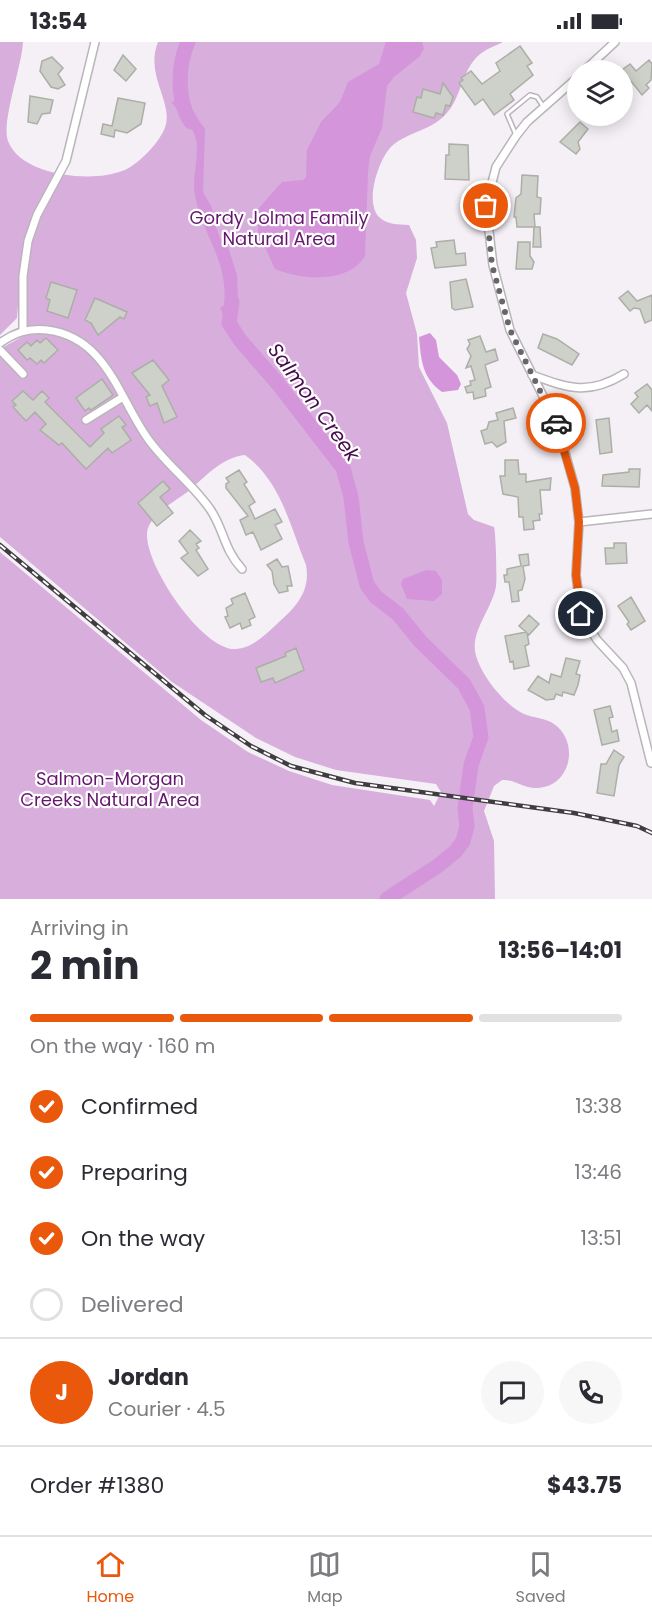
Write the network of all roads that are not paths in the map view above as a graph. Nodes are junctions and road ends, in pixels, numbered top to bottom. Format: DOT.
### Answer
graph roads {
  1 [pos="95,42"];
  2 [pos="615,42"];
  3 [pos="596,60"];
  4 [pos="567,87"];
  5 [pos="544,107"];
  6 [pos="516,136"];
  7 [pos="22,331"];
  8 [pos="0,343"];
  9 [pos="0,350"];
  10 [pos="23,374"];
  11 [pos="624,374"];
  12 [pos="532,375"];
  13 [pos="123,397"];
  14 [pos="86,420"];
  15 [pos="652,514"];
  16 [pos="579,522"];
  17 [pos="242,569"];
  18 [pos="651,763"];
  1 -- 7 [label="street"];
  2 -- 3 [label="street"];
  4 -- 5 [label="street"];
  5 -- 6 [label="street"];
  5 -- 6 [label="lane"];
  6 -- 12 [label="street"];
  7 -- 8 [label="street"];
  7 -- 13 [label="street"];
  9 -- 10 [label="street"];
  11 -- 12 [label="street"];
  12 -- 16 [label="street"];
  13 -- 14 [label="street"];
  13 -- 17 [label="street"];
  15 -- 16 [label="street"];
  16 -- 18 [label="street"];
}
